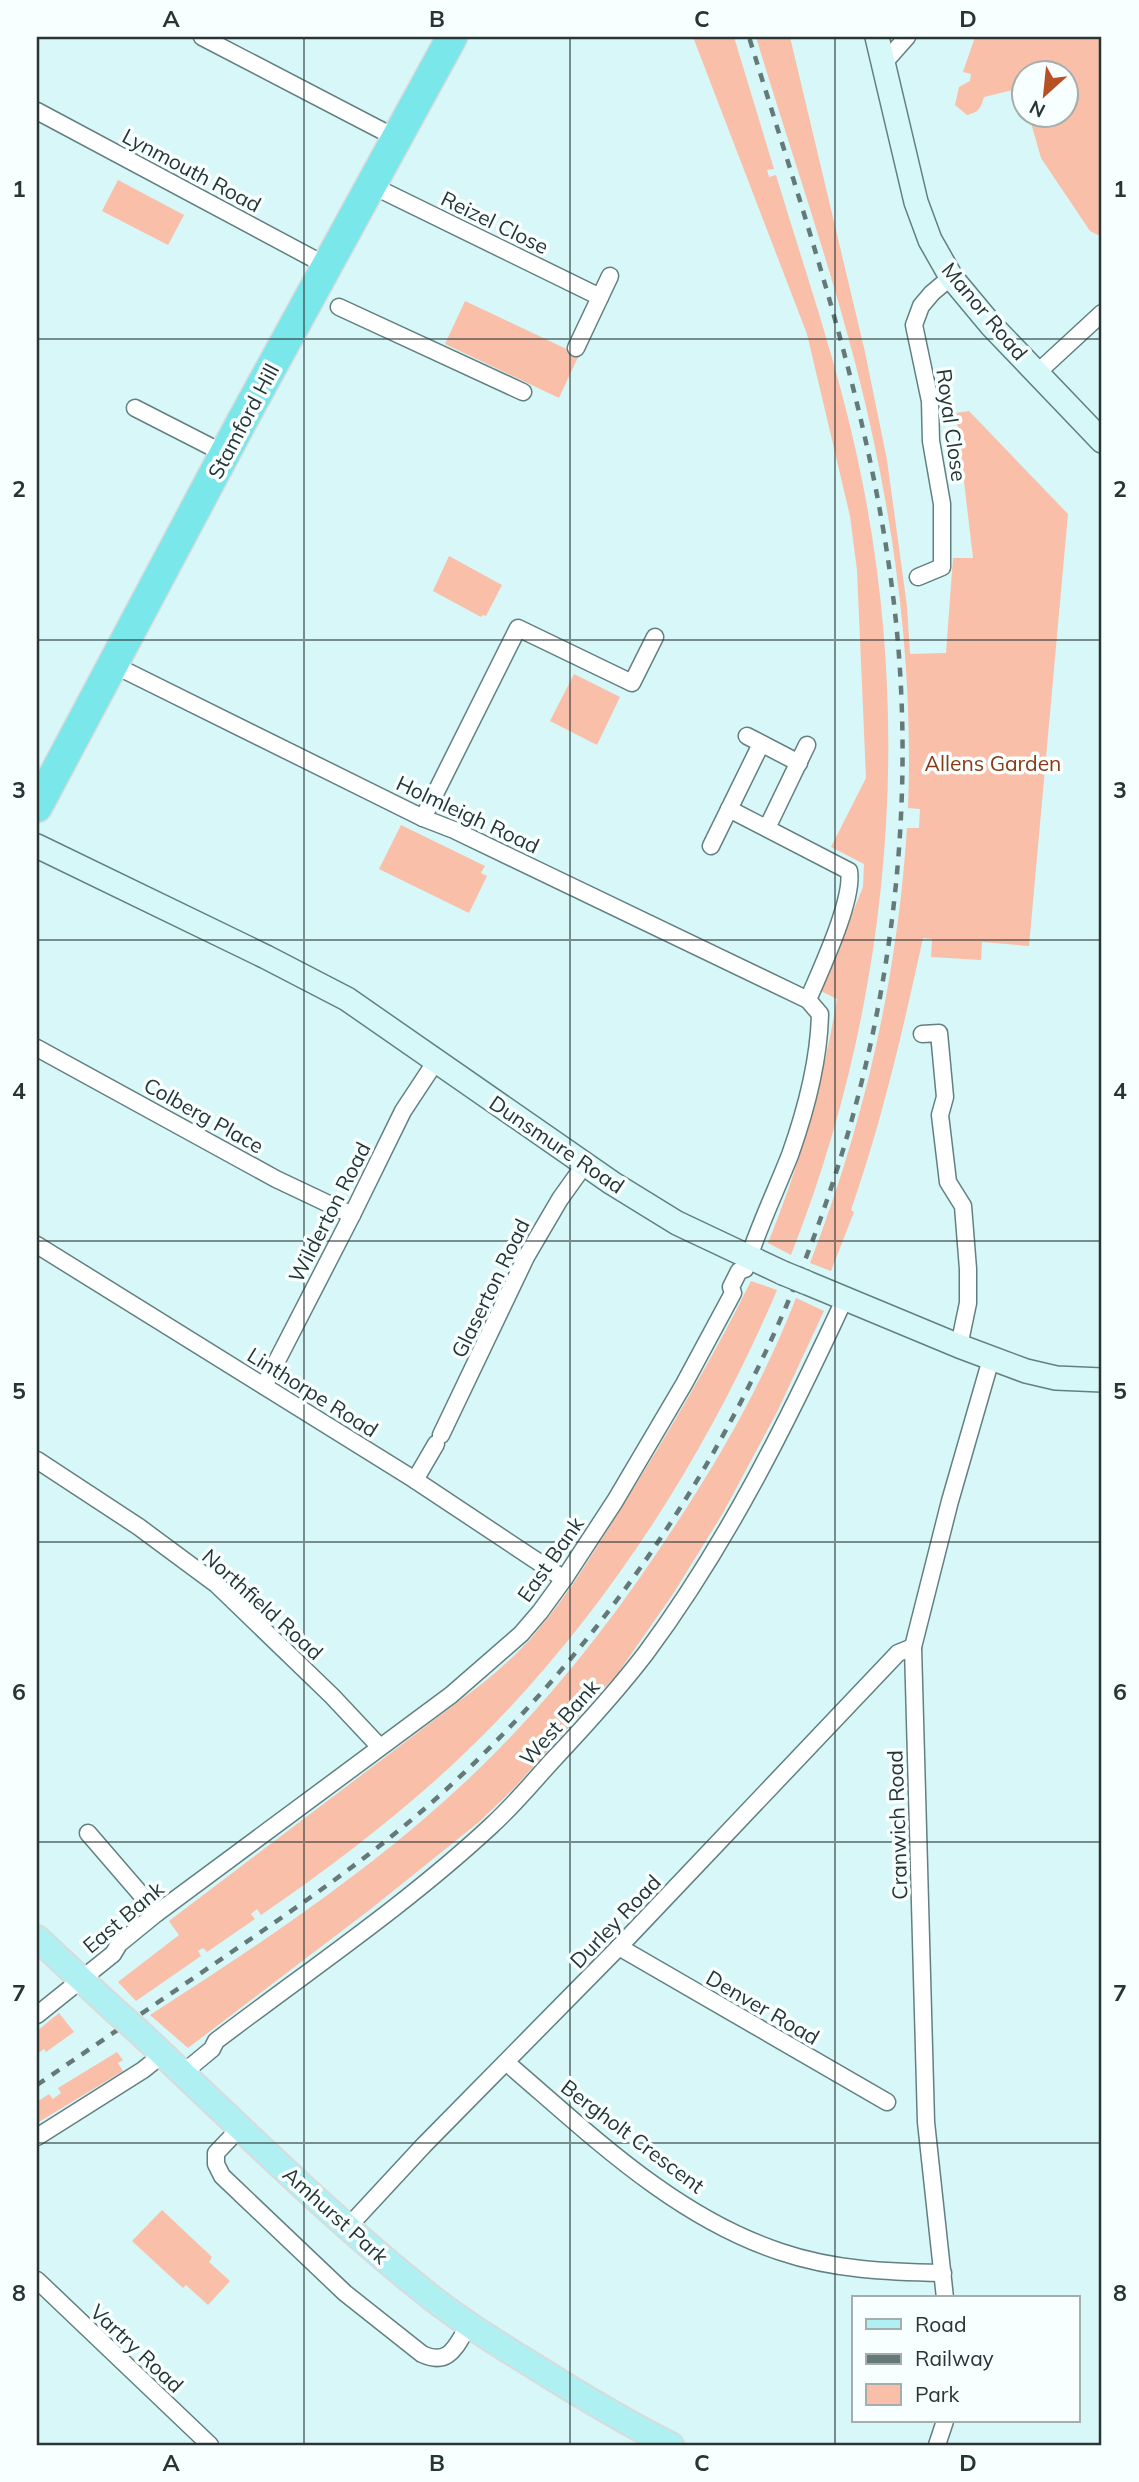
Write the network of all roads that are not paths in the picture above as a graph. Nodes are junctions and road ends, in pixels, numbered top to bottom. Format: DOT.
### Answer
graph roads {
  1 [pos="202,37"];
  2 [pos="452,37"];
  3 [pos="877,37"];
  4 [pos="907,37"];
  5 [pos="883,64"];
  6 [pos="37,111"];
  7 [pos="398,139"];
  8 [pos="371,185"];
  9 [pos="327,266"];
  10 [pos="610,276"];
  11 [pos="951,277"];
  12 [pos="600,297"];
  13 [pos="339,307"];
  14 [pos="1102,313"];
  15 [pos="576,348"];
  16 [pos="1037,373"];
  17 [pos="523,392"];
  18 [pos="135,408"];
  19 [pos="1102,441"];
  20 [pos="225,454"];
  21 [pos="918,577"];
  22 [pos="655,637"];
  23 [pos="111,664"];
  24 [pos="807,745"];
  25 [pos="799,763"];
  26 [pos="37,807"];
  27 [pos="729,809"];
  28 [pos="424,818"];
  29 [pos="767,828"];
  30 [pos="37,846"];
  31 [pos="710,846"];
  32 [pos="808,1000"];
  33 [pos="922,1034"];
  34 [pos="37,1048"];
  35 [pos="436,1060"];
  36 [pos="585,1164"];
  37 [pos="352,1215"];
  38 [pos="37,1245"];
  39 [pos="747,1264"];
  40 [pos="845,1298"];
  41 [pos="959,1346"];
  42 [pos="991,1359"];
  43 [pos="1102,1380"];
  44 [pos="264,1386"];
  45 [pos="37,1460"];
  46 [pos="415,1480"];
  47 [pos="564,1579"];
  48 [pos="913,1647"];
  49 [pos="379,1746"];
  50 [pos="88,1833"];
  51 [pos="158,1913"];
  52 [pos="37,1938"];
  53 [pos="619,1947"];
  54 [pos="81,1980"];
  55 [pos="37,2015"];
  56 [pos="163,2054"];
  57 [pos="507,2063"];
  58 [pos="183,2073"];
  59 [pos="887,2102"];
  60 [pos="240,2128"];
  61 [pos="37,2137"];
  62 [pos="348,2227"];
  63 [pos="943,2273"];
  64 [pos="37,2280"];
  65 [pos="945,2296"];
  66 [pos="469,2325"];
  67 [pos="945,2422"];
  68 [pos="210,2445"];
  69 [pos="671,2445"];
  70 [pos="937,2445"];
  1 -- 7 [label="street"];
  2 -- 7 [label="highway, Stamford Hill"];
  3 -- 5 [label="street, Manor Road"];
  4 -- 5 [label="street"];
  5 -- 11 [label="street, Manor Road"];
  6 -- 9 [label="street, Lynmouth Road"];
  7 -- 8 [label="highway, Stamford Hill"];
  8 -- 9 [label="highway, Stamford Hill"];
  8 -- 12 [label="street, Reizel Close"];
  9 -- 20 [label="highway, Stamford Hill"];
  10 -- 12 [label="street"];
  11 -- 16 [label="street, Manor Road"];
  11 -- 21 [label="street, Royal Close"];
  12 -- 15 [label="street"];
  13 -- 17 [label="street"];
  14 -- 16 [label="street"];
  16 -- 19 [label="street, Manor Road"];
  18 -- 20 [label="street"];
  20 -- 23 [label="highway, Stamford Hill"];
  22 -- 28 [label="street"];
  23 -- 26 [label="highway, Stamford Hill"];
  23 -- 28 [label="street, Holmleigh Road"];
  24 -- 25 [label="street"];
  25 -- 27 [label="street"];
  25 -- 29 [label="street"];
  27 -- 29 [label="street"];
  27 -- 31 [label="street"];
  28 -- 32 [label="street, Holmleigh Road"];
  29 -- 32 [label="street"];
  30 -- 35 [label="street, Dunsmure Road"];
  32 -- 39 [label="street, East Bank"];
  33 -- 41 [label="street"];
  34 -- 37 [label="street, Colberg Place"];
  35 -- 36 [label="street, Dunsmure Road"];
  35 -- 37 [label="street, Wilderton Road"];
  36 -- 39 [label="street, Dunsmure Road"];
  36 -- 46 [label="street, Glaserton Road"];
  37 -- 44 [label="street, Wilderton Road"];
  38 -- 44 [label="street, Linthorpe Road"];
  39 -- 40 [label="street, Dunsmure Road, bridge"];
  39 -- 47 [label="street, East Bank"];
  40 -- 41 [label="street, Dunsmure Road"];
  40 -- 58 [label="street, West Bank"];
  41 -- 42 [label="street, Dunsmure Road"];
  42 -- 43 [label="street, Dunsmure Road"];
  42 -- 48 [label="street, Cranwich Road"];
  44 -- 46 [label="street, Linthorpe Road"];
  45 -- 49 [label="street, Northfield Road"];
  46 -- 47 [label="street, Linthorpe Road"];
  47 -- 49 [label="street, East Bank"];
  48 -- 53 [label="street, Durley Road"];
  48 -- 63 [label="street, Cranwich Road"];
  49 -- 51 [label="street, East Bank"];
  50 -- 51 [label="street"];
  51 -- 54 [label="street, East Bank"];
  52 -- 54 [label="main road, Amhurst Park"];
  53 -- 57 [label="street, Durley Road"];
  53 -- 59 [label="street, Denver Road"];
  54 -- 55 [label="street, East Bank"];
  54 -- 56 [label="main road, Amhurst Park, bridge"];
  56 -- 58 [label="main road, Amhurst Park"];
  56 -- 61 [label="street"];
  57 -- 62 [label="street, Durley Road"];
  57 -- 63 [label="street, Bergholt Crescent"];
  58 -- 60 [label="main road, Amhurst Park"];
  60 -- 62 [label="main road, Amhurst Park"];
  60 -- 66 [label="street"];
  62 -- 66 [label="main road, Amhurst Park"];
  63 -- 65 [label="street, Cranwich Road"];
  64 -- 68 [label="street, Vartry Road"];
  66 -- 69 [label="main road, Amhurst Park"];
  67 -- 70 [label="street"];
}
